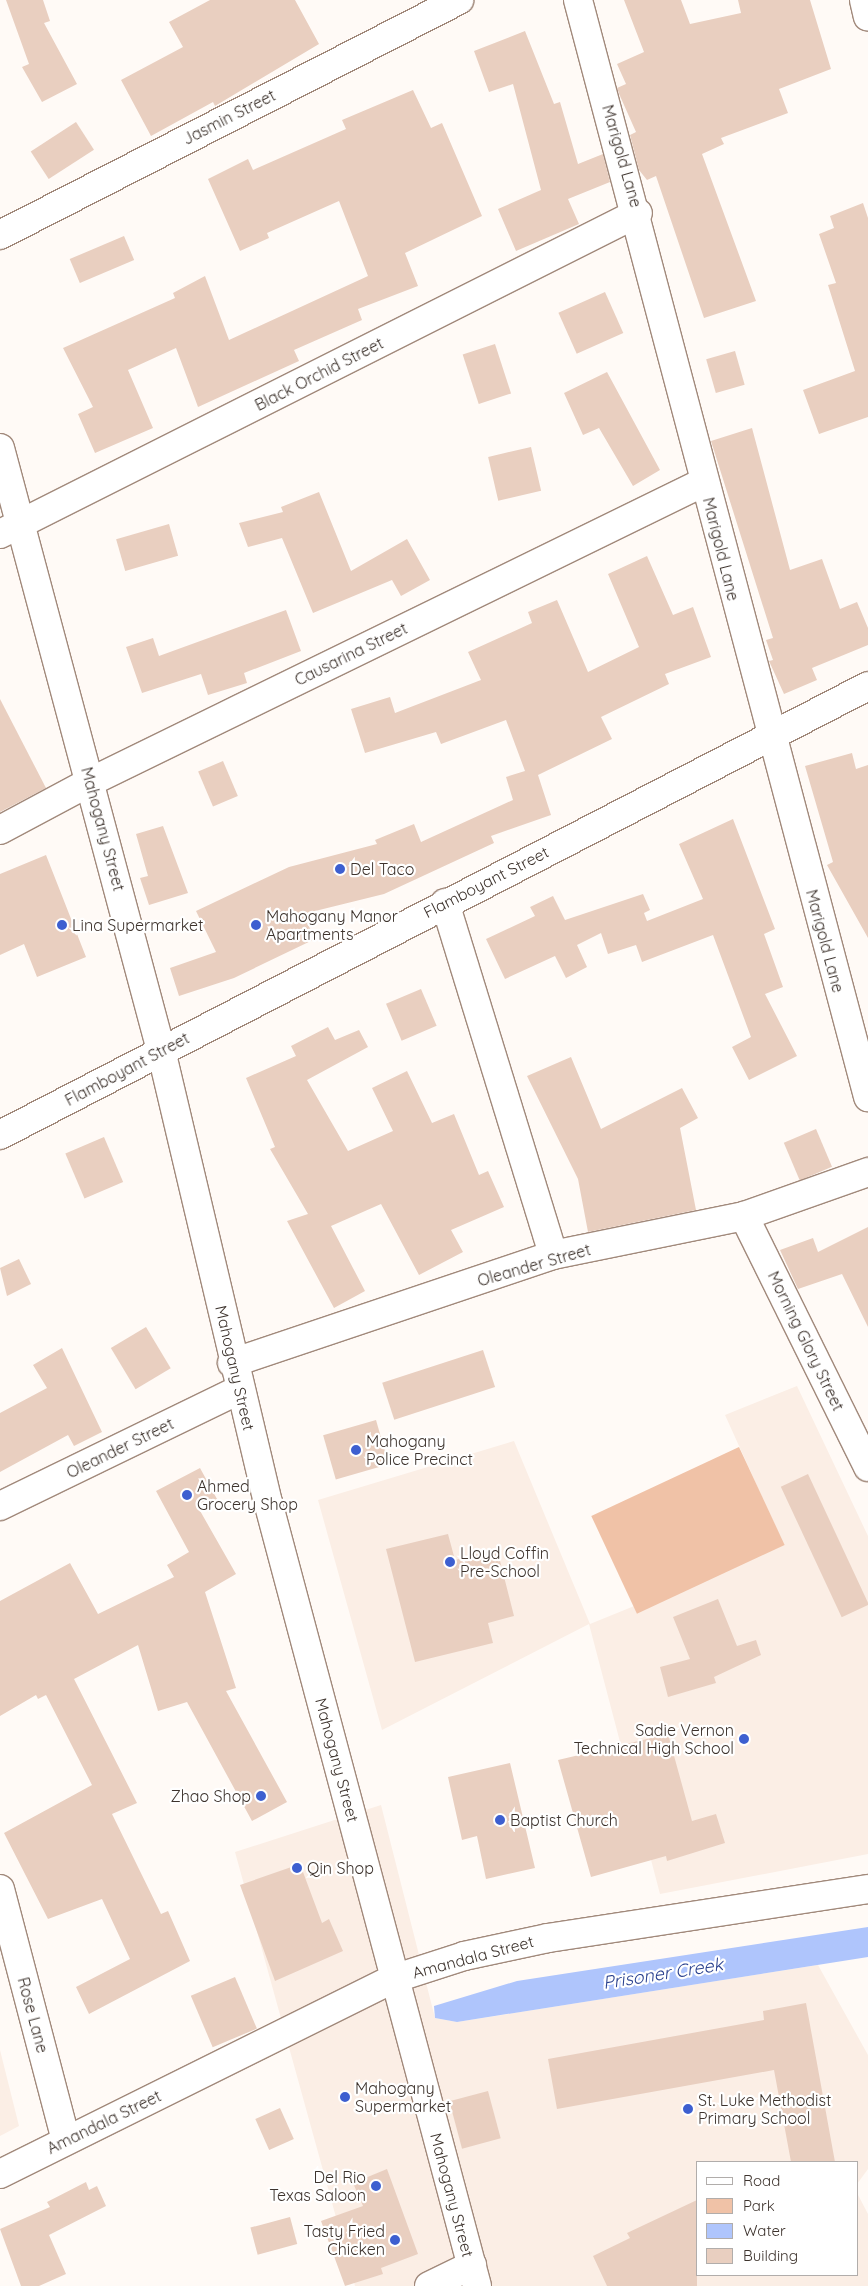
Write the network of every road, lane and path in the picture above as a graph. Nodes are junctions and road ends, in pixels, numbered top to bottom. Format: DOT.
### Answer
graph roads {
  1 [pos="459,0"];
  2 [pos="578,0"];
  3 [pos="864,0"];
  4 [pos="868,17"];
  5 [pos="638,214"];
  6 [pos="0,235"];
  7 [pos="0,448"];
  8 [pos="704,482"];
  9 [pos="9,529"];
  10 [pos="868,686"];
  11 [pos="769,736"];
  12 [pos="90,782"];
  13 [pos="0,830"];
  14 [pos="445,903"];
  15 [pos="162,1050"];
  16 [pos="868,1097"];
  17 [pos="0,1135"];
  18 [pos="868,1172"];
  19 [pos="744,1216"];
  20 [pos="553,1255"];
  21 [pos="232,1363"];
  22 [pos="239,1390"];
  23 [pos="868,1467"];
  24 [pos="0,1506"];
  25 [pos="0,1889"];
  26 [pos="868,1889"];
  27 [pos="393,1979"];
  28 [pos="66,2141"];
  29 [pos="0,2174"];
  30 [pos="474,2275"];
  31 [pos="429,2286"];
  1 -- 6 [label="street, Jasmin Street"];
  2 -- 5 [label="street, Marigold Lane"];
  3 -- 4 [label="street"];
  5 -- 8 [label="street, Marigold Lane"];
  5 -- 9 [label="street, Black Orchid Street"];
  7 -- 9 [label="street, Mahogany Street"];
  8 -- 11 [label="street, Marigold Lane"];
  8 -- 12 [label="street, Causarina Street"];
  9 -- 12 [label="street, Mahogany Street"];
  10 -- 11 [label="street, Flamboyant Street"];
  11 -- 14 [label="street, Flamboyant Street"];
  11 -- 16 [label="street, Marigold Lane"];
  12 -- 13 [label="street, Causarina Street"];
  12 -- 15 [label="street, Mahogany Street"];
  14 -- 15 [label="street, Flamboyant Street"];
  14 -- 20 [label="street"];
  15 -- 17 [label="street, Flamboyant Street"];
  15 -- 21 [label="street, Mahogany Street"];
  18 -- 19 [label="street, Oleander Street"];
  19 -- 20 [label="street, Oleander Street"];
  19 -- 23 [label="street, Morning Glory Street"];
  20 -- 21 [label="street, Oleander Street"];
  21 -- 22 [label="street, Mahogany Street"];
  22 -- 24 [label="street, Oleander Street"];
  22 -- 27 [label="street, Mahogany Street"];
  25 -- 28 [label="street, Rose Lane"];
  26 -- 27 [label="street, Amandala Street"];
  27 -- 28 [label="street, Amandala Street"];
  27 -- 30 [label="street, Mahogany Street"];
  28 -- 29 [label="street, Amandala Street"];
  30 -- 31 [label="street"];
}
